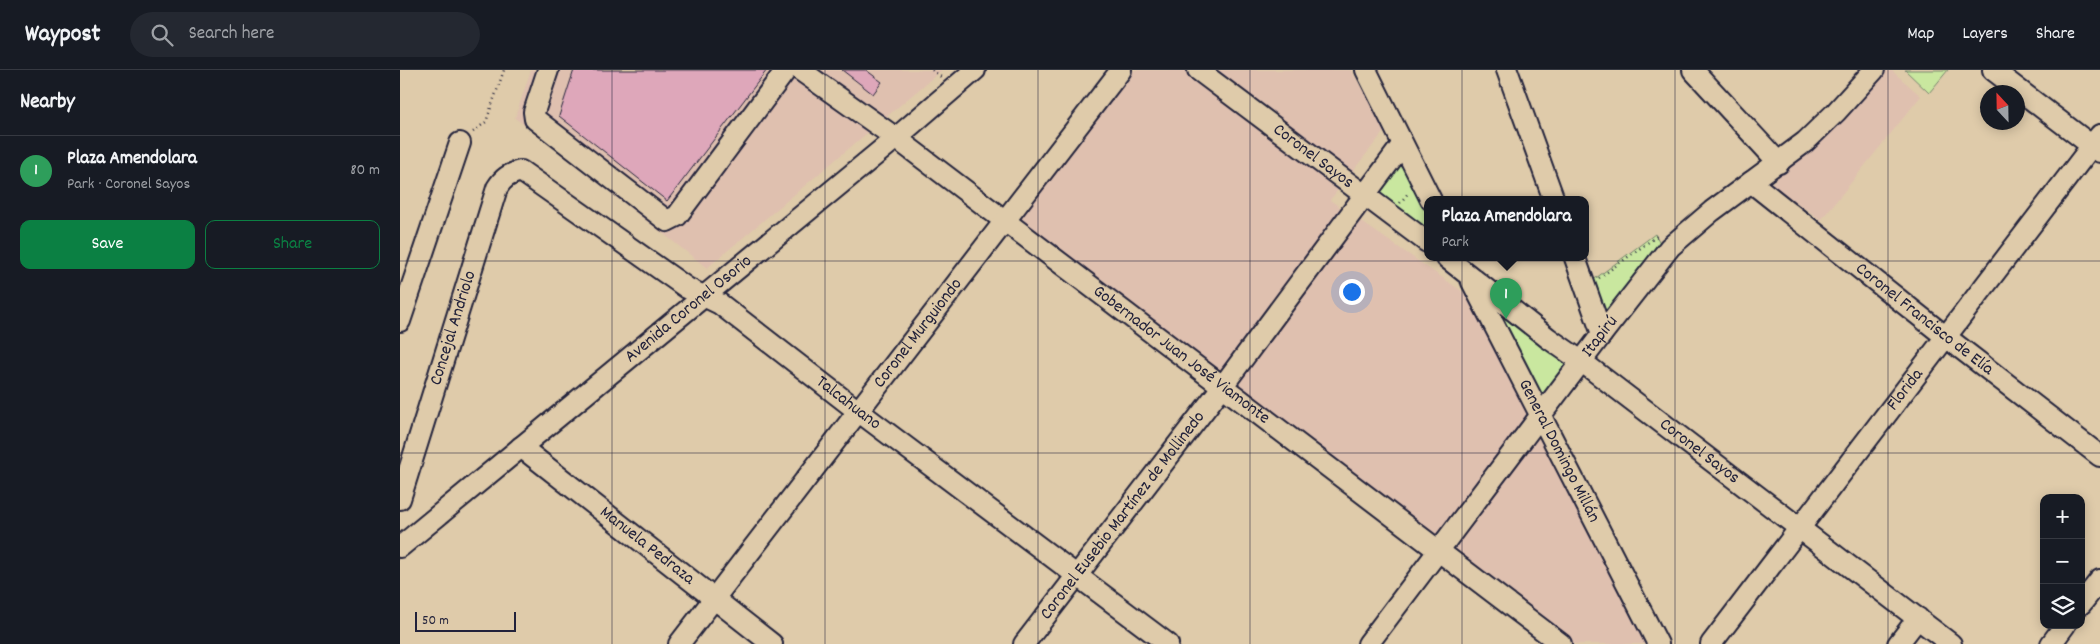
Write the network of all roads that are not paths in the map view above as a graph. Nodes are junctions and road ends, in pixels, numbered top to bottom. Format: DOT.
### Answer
graph roads {
  1 [pos="548,70"];
  2 [pos="786,70"];
  3 [pos="800,70"];
  4 [pos="975,70"];
  5 [pos="1121,70"];
  6 [pos="1198,70"];
  7 [pos="1366,70"];
  8 [pos="1507,70"];
  9 [pos="1693,70"];
  10 [pos="1874,70"];
  11 [pos="1993,70"];
  12 [pos="896,138"];
  13 [pos="460,143"];
  14 [pos="1402,145"];
  15 [pos="2097,145"];
  16 [pos="1779,162"];
  17 [pos="521,171"];
  18 [pos="1751,182"];
  19 [pos="1366,194"];
  20 [pos="1428,196"];
  21 [pos="1553,196"];
  22 [pos="1005,220"];
  23 [pos="1424,240"];
  24 [pos="1576,261"];
  25 [pos="1464,266"];
  26 [pos="702,296"];
  27 [pos="400,321"];
  28 [pos="1602,334"];
  29 [pos="1946,337"];
  30 [pos="1581,362"];
  31 [pos="1222,387"];
  32 [pos="858,411"];
  33 [pos="1541,416"];
  34 [pos="521,447"];
  35 [pos="2100,456"];
  36 [pos="400,499"];
  37 [pos="1800,529"];
  38 [pos="400,547"];
  39 [pos="1438,550"];
  40 [pos="1077,574"];
  41 [pos="2100,580"];
  42 [pos="2085,599"];
  43 [pos="714,600"];
  44 [pos="1918,618"];
  45 [pos="2062,629"];
  46 [pos="680,644"];
  47 [pos="772,644"];
  48 [pos="1024,644"];
  49 [pos="1168,644"];
  50 [pos="1368,644"];
  51 [pos="1561,644"];
  52 [pos="1658,644"];
  53 [pos="1711,644"];
  54 [pos="1898,644"];
  55 [pos="1951,644"];
  56 [pos="2051,644"];
  1 -- 2 [label="street"];
  3 -- 12 [label="street, Gobernador Juan José Viamonte"];
  4 -- 12 [label="street, Avenida Coronel Osorio"];
  5 -- 22 [label="street, Coronel Murguiondo"];
  6 -- 19 [label="street, Coronel Sayos"];
  7 -- 14 [label="street"];
  8 -- 21 [label="street"];
  9 -- 16 [label="street"];
  10 -- 16 [label="street, Itapirú"];
  11 -- 15 [label="street"];
  12 -- 22 [label="street, Gobernador Juan José Viamonte"];
  12 -- 26 [label="street, Avenida Coronel Osorio"];
  13 -- 27 [label="street"];
  14 -- 19 [label="street, Coronel Eusebio Martínez de Mollinedo"];
  14 -- 20 [label="street"];
  15 -- 29 [label="street, Florida"];
  16 -- 18 [label="street, Itapirú"];
  17 -- 26 [label="street, Talcahuano"];
  17 -- 36 [label="street, Concejal Andriolo"];
  18 -- 28 [label="street, Itapirú"];
  18 -- 29 [label="street, Coronel Francisco de Elía"];
  19 -- 23 [label="street, Coronel Sayos"];
  19 -- 31 [label="street, Coronel Eusebio Martínez de Mollinedo"];
  22 -- 31 [label="street, Gobernador Juan José Viamonte"];
  22 -- 32 [label="street, Coronel Murguiondo"];
  24 -- 28 [label="street"];
  25 -- 30 [label="street, Coronel Sayos"];
  25 -- 33 [label="street, General Domingo Millán"];
  26 -- 32 [label="street, Talcahuano"];
  26 -- 34 [label="street, Avenida Coronel Osorio"];
  28 -- 30 [label="street, Itapirú"];
  29 -- 35 [label="street, Coronel Francisco de Elía"];
  29 -- 37 [label="street, Florida"];
  30 -- 33 [label="street, Itapirú"];
  30 -- 37 [label="street, Coronel Sayos"];
  31 -- 39 [label="street, Gobernador Juan José Viamonte"];
  31 -- 40 [label="street, Coronel Eusebio Martínez de Mollinedo"];
  32 -- 40 [label="street, Talcahuano"];
  32 -- 43 [label="street, Coronel Murguiondo"];
  33 -- 39 [label="street, Itapirú"];
  33 -- 52 [label="street, General Domingo Millán"];
  34 -- 38 [label="street, Avenida Coronel Osorio"];
  34 -- 43 [label="street, Manuela Pedraza"];
  37 -- 44 [label="street, Coronel Sayos"];
  37 -- 53 [label="street, Florida"];
  39 -- 50 [label="street, Itapirú"];
  39 -- 51 [label="street, Gobernador Juan José Viamonte"];
  40 -- 48 [label="street, Coronel Eusebio Martínez de Mollinedo"];
  40 -- 49 [label="street, Talcahuano"];
  41 -- 42 [label="street"];
  43 -- 46 [label="street, Coronel Murguiondo"];
  43 -- 47 [label="street, Manuela Pedraza"];
  44 -- 54 [label="street"];
  44 -- 55 [label="street, Coronel Sayos"];
  45 -- 56 [label="street"];
}
